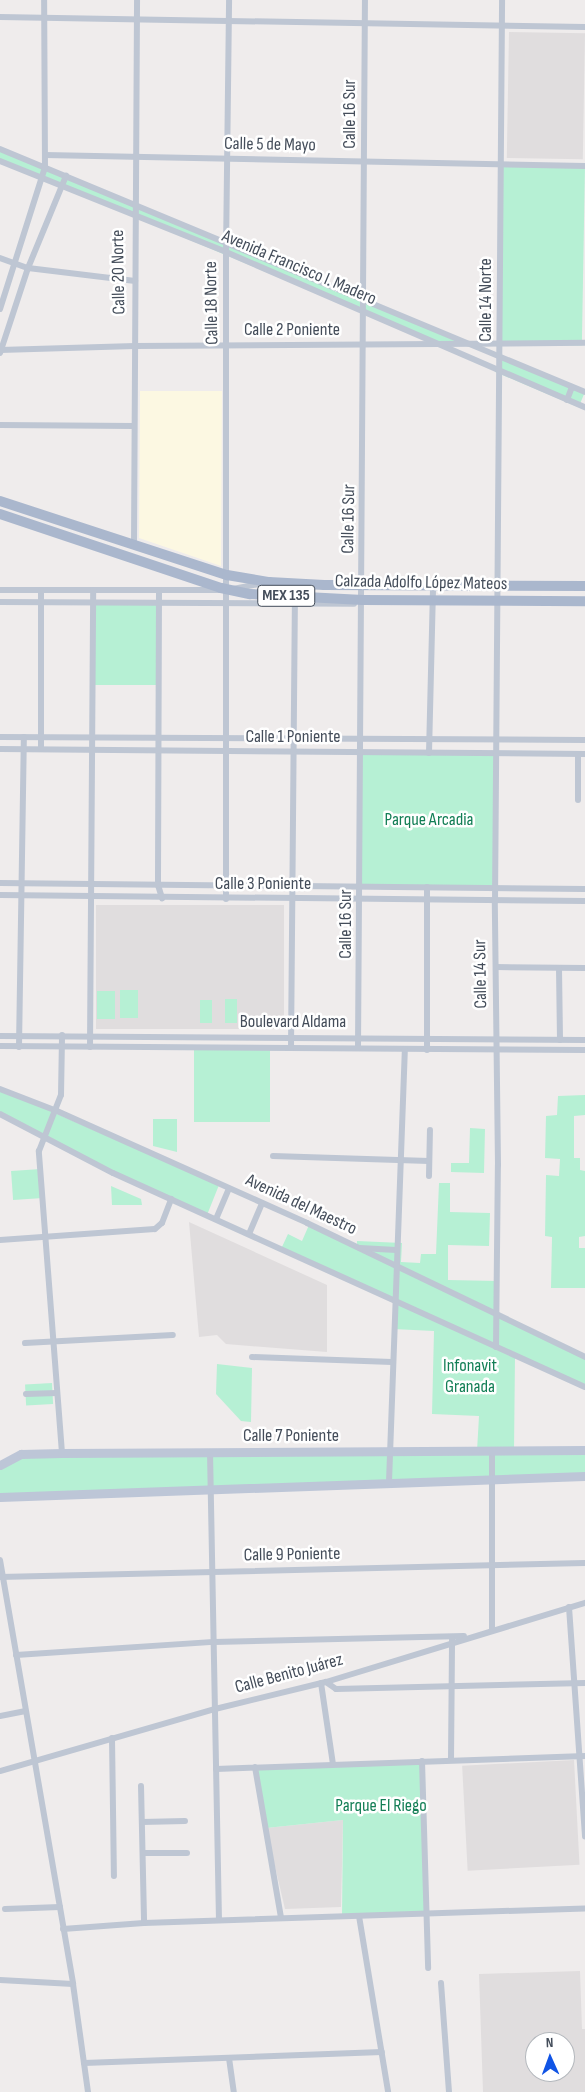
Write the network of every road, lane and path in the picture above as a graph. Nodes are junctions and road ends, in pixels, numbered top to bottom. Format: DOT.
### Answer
graph roads {
  1 [pos="44,0"];
  2 [pos="137,0"];
  3 [pos="229,0"];
  4 [pos="365,0"];
  5 [pos="502,0"];
  6 [pos="0,17"];
  7 [pos="44,18"];
  8 [pos="136,20"];
  9 [pos="229,21"];
  10 [pos="365,25"];
  11 [pos="502,25"];
  12 [pos="585,27"];
  13 [pos="0,149"];
  14 [pos="45,155"];
  15 [pos="136,158"];
  16 [pos="229,159"];
  17 [pos="0,161"];
  18 [pos="364,162"];
  19 [pos="501,164"];
  20 [pos="585,166"];
  21 [pos="45,167"];
  22 [pos="66,176"];
  23 [pos="42,178"];
  24 [pos="62,187"];
  25 [pos="136,205"];
  26 [pos="133,216"];
  27 [pos="228,242"];
  28 [pos="226,252"];
  29 [pos="0,258"];
  30 [pos="16,264"];
  31 [pos="28,268"];
  32 [pos="135,281"];
  33 [pos="365,300"];
  34 [pos="0,309"];
  35 [pos="363,312"];
  36 [pos="585,343"];
  37 [pos="437,344"];
  38 [pos="471,344"];
  39 [pos="502,344"];
  40 [pos="228,345"];
  41 [pos="364,345"];
  42 [pos="135,346"];
  43 [pos="0,351"];
  44 [pos="501,357"];
  45 [pos="501,373"];
  46 [pos="572,386"];
  47 [pos="585,392"];
  48 [pos="566,400"];
  49 [pos="585,408"];
  50 [pos="0,425"];
  51 [pos="134,426"];
  52 [pos="0,500"];
  53 [pos="0,514"];
  54 [pos="134,545"];
  55 [pos="227,575"];
  56 [pos="269,582"];
  57 [pos="363,585"];
  58 [pos="433,586"];
  59 [pos="499,586"];
  60 [pos="585,586"];
  61 [pos="0,590"];
  62 [pos="41,590"];
  63 [pos="93,590"];
  64 [pos="227,590"];
  65 [pos="158,592"];
  66 [pos="432,601"];
  67 [pos="499,601"];
  68 [pos="585,601"];
  69 [pos="0,602"];
  70 [pos="41,602"];
  71 [pos="363,602"];
  72 [pos="93,603"];
  73 [pos="158,603"];
  74 [pos="227,603"];
  75 [pos="295,604"];
  76 [pos="0,737"];
  77 [pos="24,737"];
  78 [pos="41,737"];
  79 [pos="90,737"];
  80 [pos="158,738"];
  81 [pos="227,738"];
  82 [pos="294,739"];
  83 [pos="362,739"];
  84 [pos="498,739"];
  85 [pos="429,740"];
  86 [pos="585,740"];
  87 [pos="0,749"];
  88 [pos="24,749"];
  89 [pos="41,749"];
  90 [pos="91,749"];
  91 [pos="158,750"];
  92 [pos="227,751"];
  93 [pos="294,752"];
  94 [pos="362,752"];
  95 [pos="429,753"];
  96 [pos="498,753"];
  97 [pos="582,754"];
  98 [pos="578,800"];
  99 [pos="0,883"];
  100 [pos="23,883"];
  101 [pos="90,885"];
  102 [pos="158,885"];
  103 [pos="226,885"];
  104 [pos="293,886"];
  105 [pos="361,887"];
  106 [pos="427,887"];
  107 [pos="496,888"];
  108 [pos="585,888"];
  109 [pos="0,895"];
  110 [pos="22,896"];
  111 [pos="90,897"];
  112 [pos="162,898"];
  113 [pos="226,898"];
  114 [pos="292,899"];
  115 [pos="361,900"];
  116 [pos="427,900"];
  117 [pos="496,901"];
  118 [pos="585,902"];
  119 [pos="496,967"];
  120 [pos="559,968"];
  121 [pos="585,968"];
  122 [pos="19,1035"];
  123 [pos="62,1035"];
  124 [pos="0,1036"];
  125 [pos="90,1036"];
  126 [pos="291,1038"];
  127 [pos="360,1038"];
  128 [pos="497,1038"];
  129 [pos="427,1039"];
  130 [pos="560,1040"];
  131 [pos="585,1040"];
  132 [pos="0,1046"];
  133 [pos="19,1046"];
  134 [pos="62,1047"];
  135 [pos="90,1047"];
  136 [pos="291,1048"];
  137 [pos="358,1048"];
  138 [pos="497,1049"];
  139 [pos="405,1050"];
  140 [pos="427,1050"];
  141 [pos="585,1050"];
  142 [pos="0,1089"];
  143 [pos="57,1111"];
  144 [pos="0,1114"];
  145 [pos="430,1130"];
  146 [pos="42,1139"];
  147 [pos="273,1156"];
  148 [pos="400,1160"];
  149 [pos="429,1161"];
  150 [pos="429,1176"];
  151 [pos="229,1189"];
  152 [pos="171,1198"];
  153 [pos="262,1204"];
  154 [pos="216,1219"];
  155 [pos="249,1234"];
  156 [pos="45,1236"];
  157 [pos="0,1240"];
  158 [pos="357,1248"];
  159 [pos="396,1250"];
  160 [pos="396,1267"];
  161 [pos="394,1300"];
  162 [pos="498,1317"];
  163 [pos="173,1335"];
  164 [pos="53,1341"];
  165 [pos="25,1343"];
  166 [pos="496,1347"];
  167 [pos="252,1357"];
  168 [pos="585,1357"];
  169 [pos="392,1362"];
  170 [pos="585,1387"];
  171 [pos="57,1393"];
  172 [pos="26,1394"];
  173 [pos="585,1450"];
  174 [pos="492,1451"];
  175 [pos="210,1452"];
  176 [pos="390,1452"];
  177 [pos="62,1453"];
  178 [pos="0,1465"];
  179 [pos="585,1476"];
  180 [pos="492,1480"];
  181 [pos="389,1482"];
  182 [pos="211,1490"];
  183 [pos="0,1497"];
  184 [pos="0,1560"];
  185 [pos="585,1563"];
  186 [pos="493,1566"];
  187 [pos="212,1572"];
  188 [pos="1,1576"];
  189 [pos="585,1603"];
  190 [pos="569,1607"];
  191 [pos="492,1630"];
  192 [pos="452,1639"];
  193 [pos="214,1642"];
  194 [pos="16,1655"];
  195 [pos="324,1682"];
  196 [pos="574,1684"];
  197 [pos="585,1684"];
  198 [pos="451,1686"];
  199 [pos="215,1709"];
  200 [pos="26,1711"];
  201 [pos="0,1716"];
  202 [pos="112,1738"];
  203 [pos="582,1756"];
  204 [pos="451,1760"];
  205 [pos="422,1761"];
  206 [pos="35,1762"];
  207 [pos="332,1764"];
  208 [pos="255,1767"];
  209 [pos="216,1769"];
  210 [pos="0,1771"];
  211 [pos="141,1786"];
  212 [pos="185,1821"];
  213 [pos="142,1822"];
  214 [pos="585,1836"];
  215 [pos="188,1853"];
  216 [pos="143,1854"];
  217 [pos="114,1876"];
  218 [pos="60,1907"];
  219 [pos="585,1908"];
  220 [pos="5,1909"];
  221 [pos="425,1912"];
  222 [pos="359,1916"];
  223 [pos="281,1918"];
  224 [pos="219,1920"];
  225 [pos="144,1923"];
  226 [pos="63,1929"];
  227 [pos="428,1968"];
  228 [pos="0,1980"];
  229 [pos="73,1984"];
  230 [pos="441,1984"];
  231 [pos="382,2052"];
  232 [pos="229,2058"];
  233 [pos="84,2063"];
  234 [pos="88,2092"];
  235 [pos="234,2092"];
  236 [pos="388,2092"];
  237 [pos="449,2092"];
  1 -- 7 [label="street"];
  2 -- 8 [label="street, Calle 20 Norte"];
  3 -- 9 [label="street, Calle 18 Norte"];
  4 -- 10 [label="street, Calle 16 Sur"];
  5 -- 11 [label="street, Calle 14 Norte"];
  6 -- 7 [label="street"];
  7 -- 8 [label="street"];
  7 -- 14 [label="street"];
  8 -- 9 [label="street"];
  8 -- 15 [label="street, Calle 20 Norte"];
  9 -- 10 [label="street"];
  9 -- 16 [label="street, Calle 18 Norte"];
  10 -- 11 [label="street"];
  10 -- 18 [label="street, Calle 16 Sur"];
  11 -- 12 [label="street"];
  11 -- 19 [label="street, Calle 14 Norte"];
  13 -- 21 [label="street, Avenida Francisco I. Madero"];
  14 -- 15 [label="street, Calle 5 de Mayo"];
  14 -- 21 [label="street"];
  15 -- 16 [label="street, Calle 5 de Mayo"];
  15 -- 25 [label="street, Calle 20 Norte"];
  16 -- 18 [label="street, Calle 5 de Mayo"];
  16 -- 27 [label="street, Calle 18 Norte"];
  17 -- 23 [label="street, Avenida Francisco I. Madero"];
  18 -- 19 [label="street, Calle 5 de Mayo"];
  18 -- 33 [label="street, Calle 16 Sur"];
  19 -- 20 [label="street, Calle 5 de Mayo"];
  19 -- 39 [label="street, Calle 14 Norte"];
  21 -- 22 [label="street, Avenida Francisco I. Madero"];
  21 -- 23 [label="street"];
  22 -- 24 [label="street"];
  22 -- 25 [label="street, Avenida Francisco I. Madero"];
  23 -- 24 [label="street, Avenida Francisco I. Madero"];
  23 -- 30 [label="street"];
  24 -- 26 [label="street, Avenida Francisco I. Madero"];
  24 -- 31 [label="street"];
  25 -- 26 [label="street, Calle 20 Norte"];
  25 -- 27 [label="street, Avenida Francisco I. Madero"];
  26 -- 28 [label="street, Avenida Francisco I. Madero"];
  26 -- 32 [label="street, Calle 20 Norte"];
  27 -- 28 [label="street, Calle 18 Norte"];
  27 -- 33 [label="street, Avenida Francisco I. Madero"];
  28 -- 35 [label="street, Avenida Francisco I. Madero"];
  28 -- 40 [label="street, Calle 18 Norte"];
  29 -- 30 [label="street"];
  30 -- 31 [label="street"];
  30 -- 34 [label="street"];
  31 -- 32 [label="street"];
  31 -- 43 [label="street"];
  32 -- 42 [label="street, Calle 20 Norte"];
  33 -- 35 [label="street, Calle 16 Sur"];
  33 -- 38 [label="street, Avenida Francisco I. Madero"];
  35 -- 37 [label="street, Avenida Francisco I. Madero"];
  35 -- 41 [label="street, Calle 16 Sur"];
  36 -- 39 [label="street, Calle 2 Poniente"];
  37 -- 38 [label="street, Calle 2 Poniente"];
  37 -- 41 [label="street, Calle 2 Poniente"];
  37 -- 45 [label="street, Avenida Francisco I. Madero"];
  38 -- 39 [label="street, Calle 2 Poniente"];
  38 -- 44 [label="street, Avenida Francisco I. Madero"];
  39 -- 44 [label="street, Calle 14 Norte"];
  40 -- 41 [label="street, Calle 2 Poniente"];
  40 -- 42 [label="street, Calle 2 Poniente"];
  40 -- 55 [label="street, Calle 18 Norte"];
  41 -- 57 [label="street, Calle 16 Sur"];
  42 -- 43 [label="street, Calle 2 Poniente"];
  42 -- 51 [label="street, Calle 20 Norte"];
  44 -- 45 [label="street, Calle 14 Norte"];
  44 -- 46 [label="street, Avenida Francisco I. Madero"];
  45 -- 48 [label="street, Avenida Francisco I. Madero"];
  45 -- 59 [label="street, Calle 14 Norte"];
  46 -- 47 [label="street, Avenida Francisco I. Madero"];
  46 -- 48 [label="street"];
  48 -- 49 [label="street, Avenida Francisco I. Madero"];
  50 -- 51 [label="street"];
  51 -- 54 [label="street, Calle 20 Norte"];
  52 -- 54 [label="main road, Calzada Adolfo López Mateos / MEX 135"];
  53 -- 64 [label="main road, Calzada Adolfo López Mateos / MEX 135"];
  54 -- 55 [label="main road, Calzada Adolfo López Mateos / MEX 135"];
  55 -- 56 [label="main road, Calzada Adolfo López Mateos / MEX 135"];
  55 -- 64 [label="street, Calle 18 Norte"];
  56 -- 57 [label="main road, Calzada Adolfo López Mateos / MEX 135"];
  56 -- 64 [label="street"];
  57 -- 58 [label="main road, Calzada Adolfo López Mateos / MEX 135"];
  57 -- 71 [label="street, Calle 16 Sur"];
  58 -- 59 [label="main road, Calzada Adolfo López Mateos / MEX 135"];
  58 -- 66 [label="street"];
  59 -- 60 [label="main road, Calzada Adolfo López Mateos / MEX 135"];
  59 -- 67 [label="street, Calle 14 Norte"];
  61 -- 62 [label="street"];
  62 -- 63 [label="street"];
  62 -- 70 [label="street"];
  63 -- 65 [label="street"];
  63 -- 72 [label="street"];
  64 -- 65 [label="street"];
  64 -- 71 [label="main road, Calzada Adolfo López Mateos / MEX 135"];
  64 -- 74 [label="street, Calle 18 Norte"];
  65 -- 73 [label="street"];
  66 -- 67 [label="main road, Calzada Adolfo López Mateos / MEX 135"];
  66 -- 71 [label="main road, Calzada Adolfo López Mateos / MEX 135"];
  66 -- 85 [label="street"];
  67 -- 68 [label="main road, Calzada Adolfo López Mateos / MEX 135"];
  67 -- 84 [label="street, Calle 14 Sur"];
  69 -- 70 [label="street"];
  70 -- 72 [label="street"];
  70 -- 78 [label="street"];
  71 -- 75 [label="street"];
  71 -- 83 [label="street, Calle 16 Sur"];
  72 -- 73 [label="street"];
  72 -- 79 [label="street"];
  73 -- 74 [label="street"];
  73 -- 80 [label="street"];
  74 -- 75 [label="street"];
  74 -- 81 [label="street, Calle 18 Norte"];
  75 -- 82 [label="street"];
  76 -- 77 [label="street"];
  77 -- 78 [label="street"];
  77 -- 88 [label="street"];
  78 -- 79 [label="street"];
  78 -- 89 [label="street"];
  79 -- 80 [label="street"];
  79 -- 90 [label="street"];
  80 -- 81 [label="street"];
  80 -- 91 [label="street"];
  81 -- 82 [label="street"];
  81 -- 92 [label="street, Calle 18 Norte"];
  82 -- 83 [label="street"];
  82 -- 93 [label="street"];
  83 -- 85 [label="street"];
  83 -- 94 [label="street, Calle 16 Sur"];
  84 -- 85 [label="street"];
  84 -- 86 [label="street"];
  84 -- 96 [label="street, Calle 14 Sur"];
  85 -- 95 [label="street"];
  87 -- 88 [label="street, Calle 1 Poniente"];
  88 -- 89 [label="street, Calle 1 Poniente"];
  88 -- 100 [label="street"];
  89 -- 90 [label="street, Calle 1 Poniente"];
  90 -- 91 [label="street, Calle 1 Poniente"];
  90 -- 101 [label="street"];
  91 -- 92 [label="street, Calle 1 Poniente"];
  91 -- 102 [label="street"];
  92 -- 93 [label="street, Calle 1 Poniente"];
  92 -- 103 [label="street, Calle 18 Norte"];
  93 -- 94 [label="street, Calle 1 Poniente"];
  93 -- 104 [label="street"];
  94 -- 95 [label="street, Calle 1 Poniente"];
  94 -- 105 [label="street, Calle 16 Sur"];
  95 -- 96 [label="street, Calle 1 Poniente"];
  96 -- 97 [label="street, Calle 1 Poniente"];
  96 -- 107 [label="street, Calle 14 Sur"];
  97 -- 98 [label="street"];
  99 -- 100 [label="street"];
  100 -- 101 [label="street"];
  100 -- 110 [label="street"];
  101 -- 102 [label="street"];
  101 -- 111 [label="street"];
  102 -- 103 [label="street"];
  102 -- 112 [label="street"];
  103 -- 104 [label="street"];
  103 -- 113 [label="street, Calle 18 Norte"];
  104 -- 105 [label="street"];
  104 -- 114 [label="street"];
  105 -- 106 [label="street"];
  105 -- 115 [label="street, Calle 16 Sur"];
  106 -- 107 [label="street"];
  106 -- 116 [label="street"];
  107 -- 108 [label="street"];
  107 -- 117 [label="street, Calle 14 Sur"];
  109 -- 110 [label="street, Calle 3 Poniente"];
  110 -- 111 [label="street, Calle 3 Poniente"];
  110 -- 122 [label="street"];
  111 -- 112 [label="street, Calle 3 Poniente"];
  111 -- 125 [label="street"];
  112 -- 113 [label="street, Calle 3 Poniente"];
  113 -- 114 [label="street, Calle 3 Poniente"];
  114 -- 115 [label="street, Calle 3 Poniente"];
  114 -- 126 [label="street"];
  115 -- 116 [label="street, Calle 3 Poniente"];
  115 -- 127 [label="street, Calle 16 Sur"];
  116 -- 117 [label="street, Calle 3 Poniente"];
  116 -- 129 [label="street"];
  117 -- 118 [label="street, Calle 3 Poniente"];
  117 -- 119 [label="street, Calle 14 Sur"];
  119 -- 120 [label="street"];
  119 -- 128 [label="street, Calle 14 Sur"];
  120 -- 121 [label="street"];
  120 -- 130 [label="street"];
  122 -- 123 [label="street, Boulevard Aldama"];
  122 -- 124 [label="street, Boulevard Aldama"];
  122 -- 133 [label="street"];
  123 -- 125 [label="street, Boulevard Aldama"];
  123 -- 134 [label="street"];
  125 -- 126 [label="street, Boulevard Aldama"];
  125 -- 135 [label="street"];
  126 -- 127 [label="street, Boulevard Aldama"];
  126 -- 136 [label="street"];
  127 -- 129 [label="street, Boulevard Aldama"];
  127 -- 137 [label="street, Calle 16 Sur"];
  128 -- 129 [label="street, Boulevard Aldama"];
  128 -- 130 [label="street, Boulevard Aldama"];
  128 -- 138 [label="street, Calle 14 Sur"];
  129 -- 140 [label="street"];
  130 -- 131 [label="street, Boulevard Aldama"];
  132 -- 133 [label="street, Boulevard Aldama"];
  133 -- 134 [label="street, Boulevard Aldama"];
  134 -- 135 [label="street, Boulevard Aldama"];
  134 -- 143 [label="street"];
  135 -- 136 [label="street, Boulevard Aldama"];
  136 -- 137 [label="street, Boulevard Aldama"];
  137 -- 139 [label="street, Boulevard Aldama"];
  138 -- 140 [label="street, Boulevard Aldama"];
  138 -- 141 [label="street, Boulevard Aldama"];
  138 -- 162 [label="street, Calle 14 Sur"];
  139 -- 140 [label="street, Boulevard Aldama"];
  139 -- 148 [label="street"];
  142 -- 143 [label="street, Avenida del Maestro"];
  143 -- 146 [label="street"];
  143 -- 151 [label="street, Avenida del Maestro"];
  144 -- 146 [label="street"];
  145 -- 149 [label="street"];
  146 -- 152 [label="street"];
  146 -- 156 [label="street"];
  147 -- 148 [label="street"];
  148 -- 149 [label="street"];
  148 -- 159 [label="street"];
  149 -- 150 [label="street"];
  151 -- 153 [label="street, Avenida del Maestro"];
  151 -- 154 [label="street"];
  152 -- 154 [label="street"];
  152 -- 156 [label="street"];
  153 -- 155 [label="street"];
  153 -- 158 [label="street, Avenida del Maestro"];
  154 -- 155 [label="street"];
  155 -- 161 [label="street"];
  156 -- 157 [label="street"];
  156 -- 164 [label="street"];
  158 -- 159 [label="street"];
  158 -- 160 [label="street, Avenida del Maestro"];
  159 -- 160 [label="street"];
  160 -- 161 [label="street"];
  160 -- 162 [label="street, Avenida del Maestro"];
  161 -- 166 [label="street"];
  161 -- 169 [label="street"];
  162 -- 166 [label="street, Calle 14 Sur"];
  162 -- 168 [label="street, Avenida del Maestro"];
  163 -- 164 [label="street"];
  164 -- 165 [label="street"];
  164 -- 171 [label="street"];
  166 -- 170 [label="street"];
  167 -- 169 [label="street"];
  169 -- 176 [label="street"];
  171 -- 172 [label="street"];
  171 -- 177 [label="street"];
  173 -- 174 [label="main road, Calle 7 Poniente"];
  174 -- 176 [label="main road, Calle 7 Poniente"];
  174 -- 180 [label="street"];
  175 -- 176 [label="main road, Calle 7 Poniente"];
  175 -- 177 [label="main road, Calle 7 Poniente"];
  175 -- 182 [label="street"];
  176 -- 181 [label="street"];
  177 -- 178 [label="main road, Calle 7 Poniente"];
  179 -- 180 [label="main road"];
  180 -- 181 [label="main road"];
  180 -- 186 [label="street"];
  181 -- 182 [label="main road"];
  182 -- 183 [label="main road"];
  182 -- 187 [label="street"];
  184 -- 188 [label="street"];
  185 -- 186 [label="street, Calle 9 Poniente"];
  186 -- 187 [label="street, Calle 9 Poniente"];
  186 -- 191 [label="street"];
  187 -- 188 [label="street, Calle 9 Poniente"];
  187 -- 193 [label="street"];
  188 -- 194 [label="street"];
  189 -- 190 [label="street, Calle Benito Juárez"];
  190 -- 191 [label="street, Calle Benito Juárez"];
  190 -- 196 [label="street"];
  191 -- 192 [label="street, Calle Benito Juárez"];
  192 -- 193 [label="street"];
  192 -- 195 [label="street, Calle Benito Juárez"];
  192 -- 198 [label="street"];
  193 -- 194 [label="street"];
  193 -- 199 [label="street"];
  194 -- 200 [label="street"];
  195 -- 198 [label="street"];
  195 -- 199 [label="street, Calle Benito Juárez"];
  195 -- 207 [label="street"];
  196 -- 197 [label="street"];
  196 -- 198 [label="street"];
  196 -- 203 [label="street"];
  198 -- 204 [label="street"];
  199 -- 202 [label="street, Calle Benito Juárez"];
  199 -- 209 [label="street"];
  200 -- 201 [label="street"];
  200 -- 206 [label="street"];
  202 -- 206 [label="street, Calle Benito Juárez"];
  202 -- 217 [label="street"];
  203 -- 204 [label="street"];
  203 -- 214 [label="street"];
  204 -- 205 [label="street"];
  205 -- 207 [label="street"];
  205 -- 221 [label="street"];
  206 -- 210 [label="street, Calle Benito Juárez"];
  206 -- 218 [label="street"];
  207 -- 208 [label="street"];
  208 -- 209 [label="street"];
  208 -- 223 [label="street"];
  209 -- 224 [label="street"];
  211 -- 213 [label="street"];
  212 -- 213 [label="street"];
  213 -- 216 [label="street"];
  215 -- 216 [label="street"];
  216 -- 225 [label="street"];
  218 -- 220 [label="street"];
  218 -- 226 [label="street"];
  219 -- 221 [label="street"];
  221 -- 222 [label="street"];
  221 -- 227 [label="street"];
  222 -- 223 [label="street"];
  222 -- 231 [label="street"];
  223 -- 224 [label="street"];
  224 -- 225 [label="street"];
  225 -- 226 [label="street"];
  226 -- 229 [label="street"];
  228 -- 229 [label="street"];
  229 -- 233 [label="street"];
  230 -- 237 [label="street"];
  231 -- 232 [label="street"];
  231 -- 236 [label="street"];
  232 -- 233 [label="street"];
  232 -- 235 [label="street"];
  233 -- 234 [label="street"];
}
